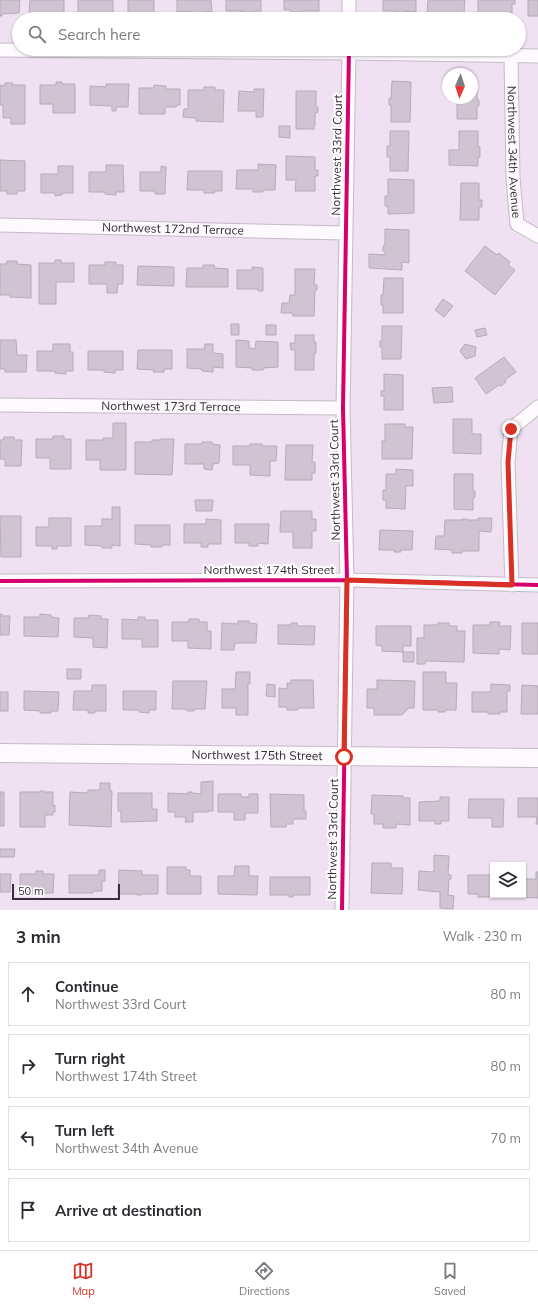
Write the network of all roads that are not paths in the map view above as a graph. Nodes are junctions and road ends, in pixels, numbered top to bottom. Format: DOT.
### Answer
graph roads {
  1 [pos="349,0"];
  2 [pos="349,12"];
  3 [pos="0,50"];
  4 [pos="12,50"];
  5 [pos="349,56"];
  6 [pos="511,56"];
  7 [pos="538,56"];
  8 [pos="0,225"];
  9 [pos="345,233"];
  10 [pos="538,236"];
  11 [pos="0,405"];
  12 [pos="538,407"];
  13 [pos="343,408"];
  14 [pos="347,580"];
  15 [pos="0,581"];
  16 [pos="512,585"];
  17 [pos="538,585"];
  18 [pos="0,753"];
  19 [pos="344,757"];
  20 [pos="538,758"];
  21 [pos="342,910"];
  1 -- 2 [label="street"];
  3 -- 4 [label="street"];
  5 -- 9 [label="street, Northwest 33rd Court"];
  6 -- 7 [label="street"];
  6 -- 10 [label="street, Northwest 34th Avenue"];
  8 -- 9 [label="street, Northwest 172nd Terrace"];
  9 -- 13 [label="street, Northwest 33rd Court"];
  11 -- 13 [label="street, Northwest 173rd Terrace"];
  12 -- 16 [label="street"];
  13 -- 14 [label="street, Northwest 33rd Court"];
  14 -- 15 [label="street, Northwest 174th Street"];
  14 -- 16 [label="street, Northwest 174th Street"];
  14 -- 19 [label="street, Northwest 33rd Court"];
  16 -- 17 [label="street, Northwest 174th Street"];
  18 -- 19 [label="street, Northwest 175th Street"];
  19 -- 20 [label="street, Northwest 175th Street"];
  19 -- 21 [label="street, Northwest 33rd Court"];
}
